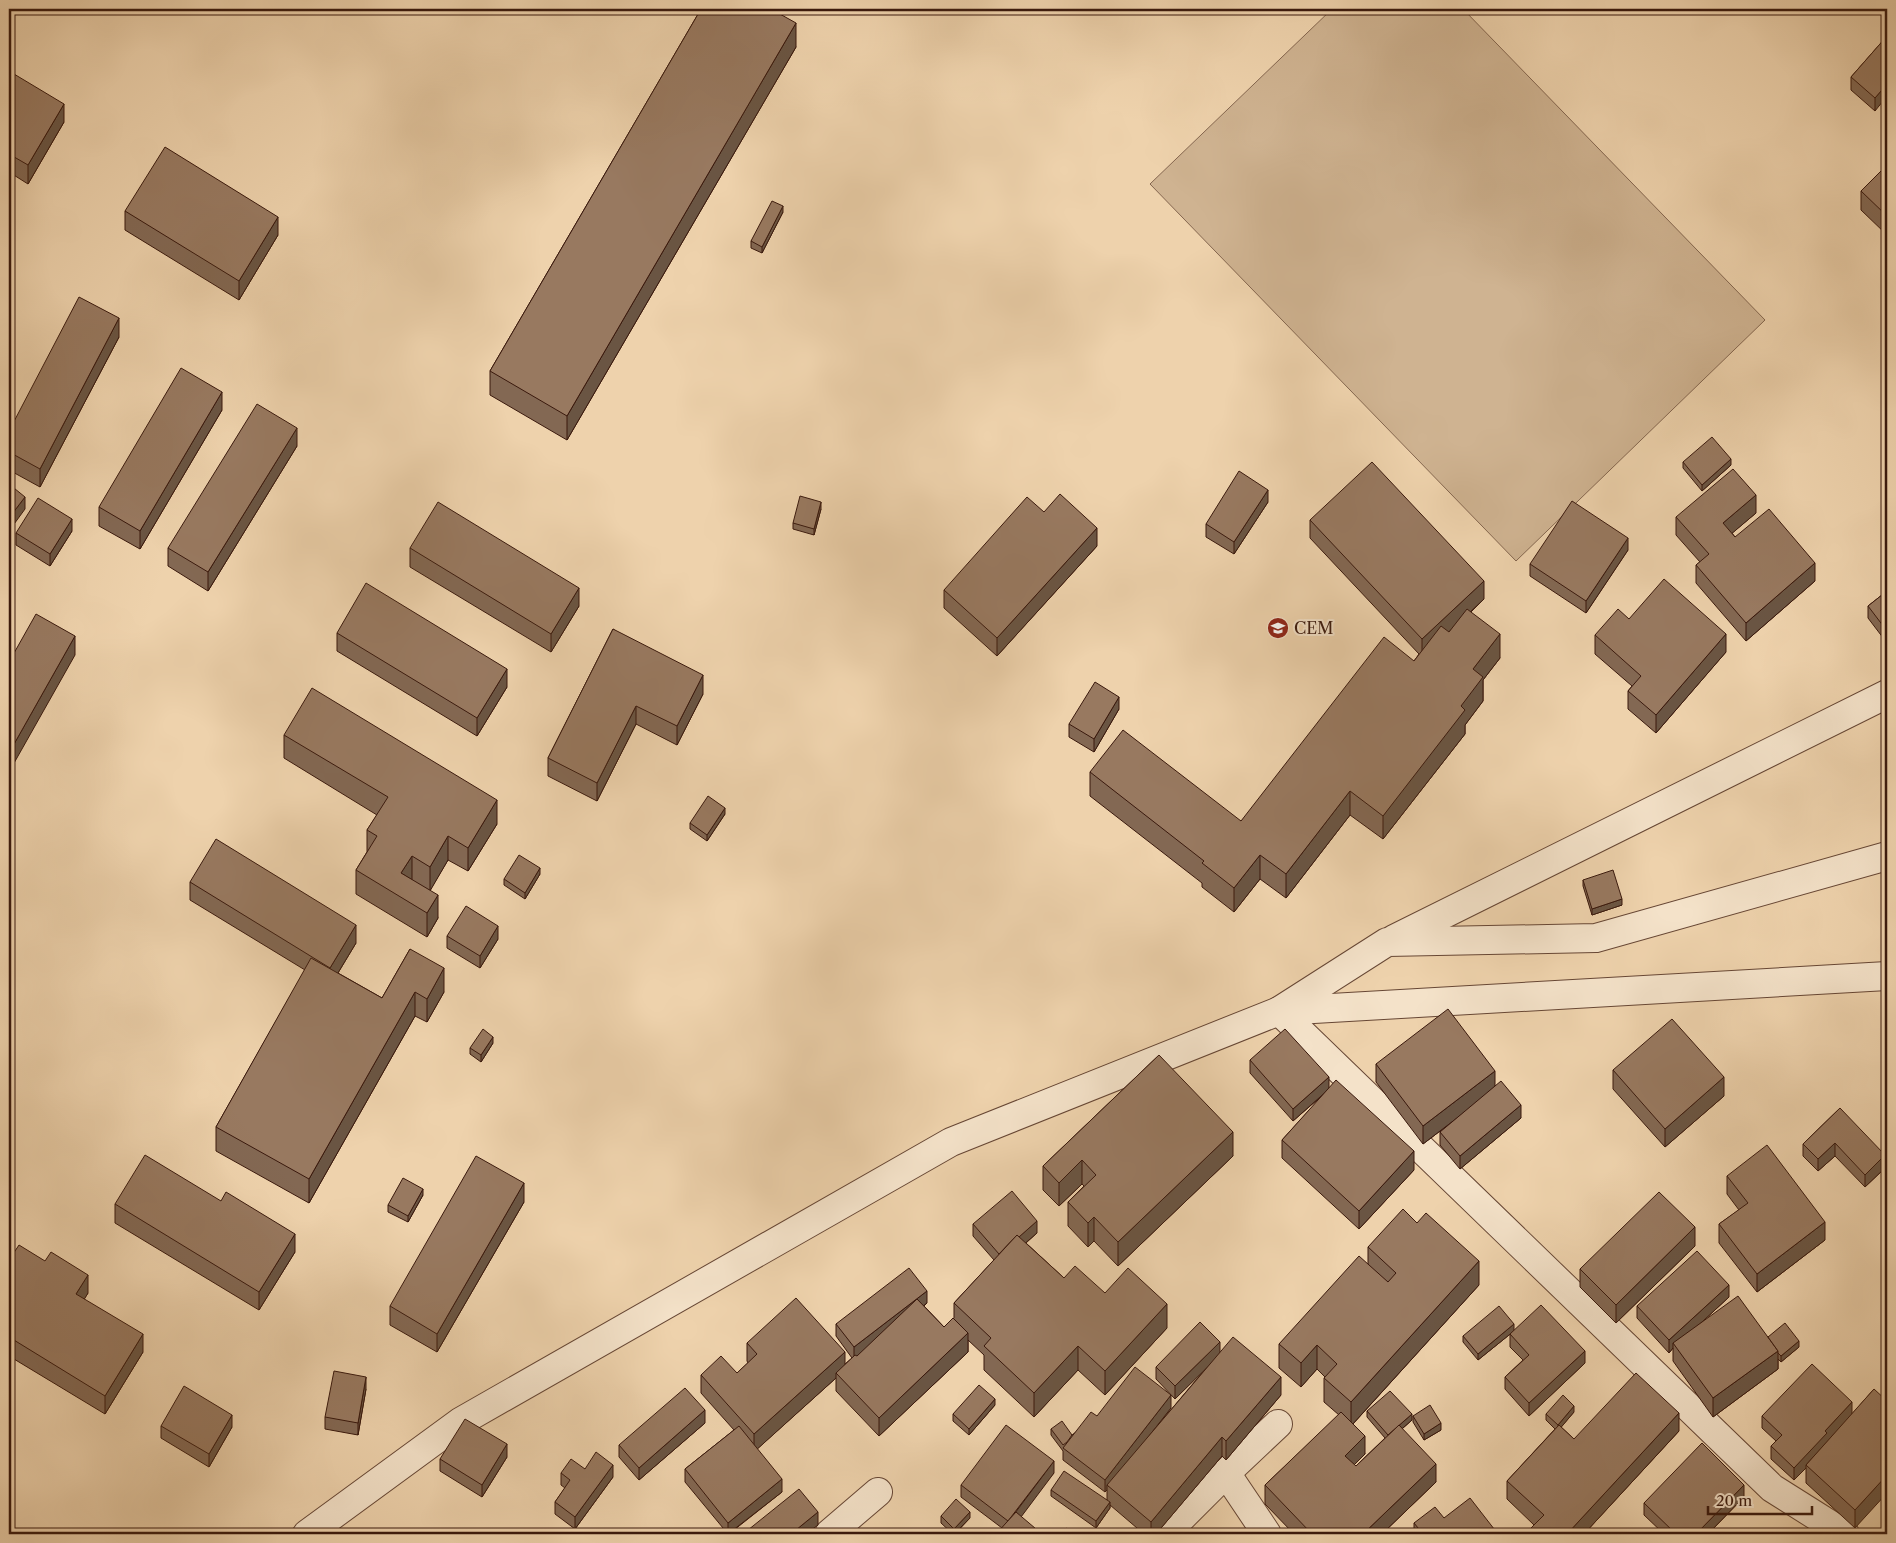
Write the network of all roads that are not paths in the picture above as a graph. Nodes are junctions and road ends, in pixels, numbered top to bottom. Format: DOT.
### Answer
graph roads {
  1 [pos="1887,694"];
  2 [pos="1887,856"];
  3 [pos="1387,942"];
  4 [pos="1887,976"];
  5 [pos="1279,1011"];
  6 [pos="1278,1424"];
  7 [pos="1226,1473"];
  8 [pos="878,1492"];
  9 [pos="307,1534"];
  10 [pos="829,1534"];
  11 [pos="1165,1534"];
  12 [pos="1267,1534"];
  13 [pos="1845,1534"];
  1 -- 3 [label="street"];
  2 -- 3 [label="street"];
  3 -- 5 [label="street"];
  4 -- 5 [label="street"];
  5 -- 9 [label="street"];
  5 -- 13 [label="street"];
  6 -- 7 [label="street"];
  7 -- 11 [label="street"];
  7 -- 12 [label="street"];
  8 -- 10 [label="street"];
}
